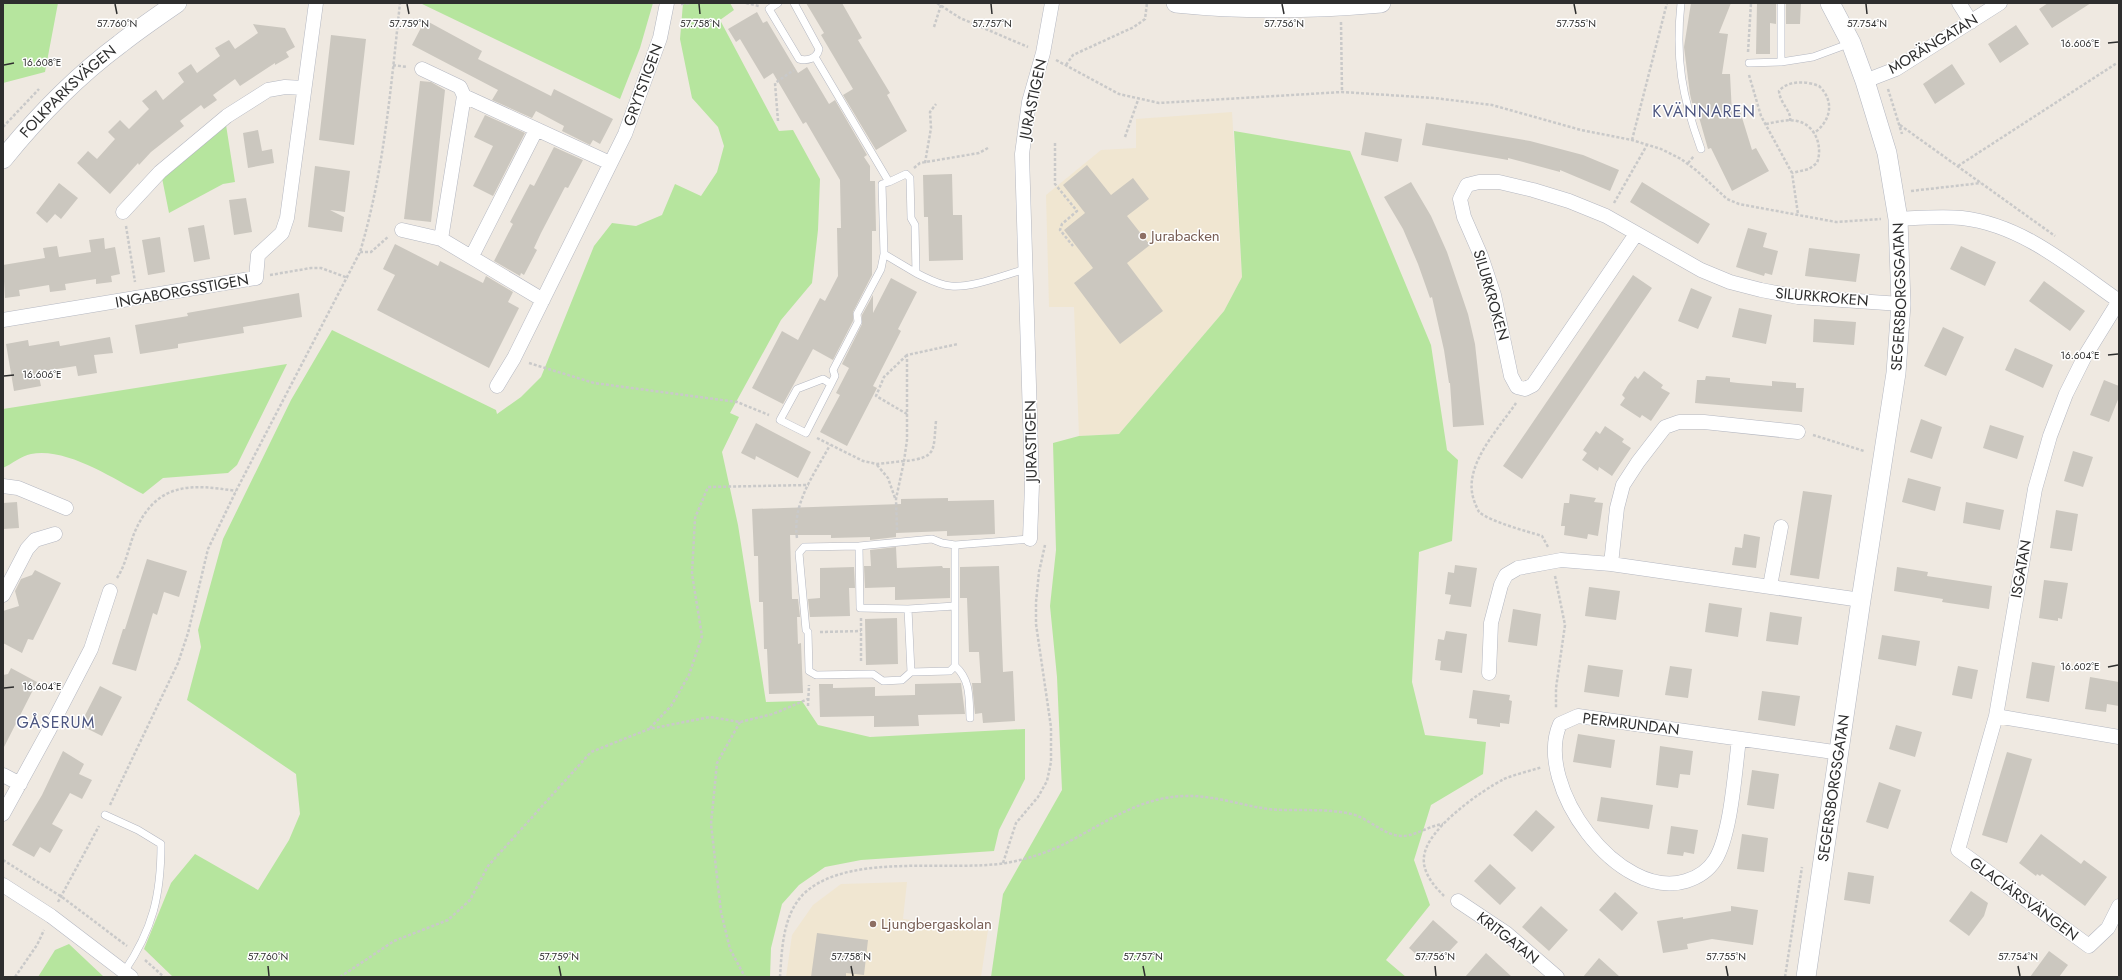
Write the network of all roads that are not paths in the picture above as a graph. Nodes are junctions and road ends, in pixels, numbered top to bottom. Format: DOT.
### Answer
graph roads {
  1 [pos="177,3"];
  2 [pos="316,3"];
  3 [pos="667,3"];
  4 [pos="778,3"];
  5 [pos="794,3"];
  6 [pos="1052,3"];
  7 [pos="1176,3"];
  8 [pos="1381,3"];
  9 [pos="1681,3"];
  10 [pos="1781,3"];
  11 [pos="1830,3"];
  12 [pos="1959,3"];
  13 [pos="2000,3"];
  14 [pos="1971,22"];
  15 [pos="1851,43"];
  16 [pos="815,57"];
  17 [pos="1781,62"];
  18 [pos="1748,63"];
  19 [pos="422,69"];
  20 [pos="1865,81"];
  21 [pos="304,88"];
  22 [pos="464,96"];
  23 [pos="536,130"];
  24 [pos="1701,149"];
  25 [pos="3,159"];
  26 [pos="610,163"];
  27 [pos="889,182"];
  28 [pos="123,212"];
  29 [pos="1887,222"];
  30 [pos="402,230"];
  31 [pos="1636,234"];
  32 [pos="441,239"];
  33 [pos="884,254"];
  34 [pos="472,256"];
  35 [pos="1026,269"];
  36 [pos="916,272"];
  37 [pos="543,300"];
  38 [pos="2119,301"];
  39 [pos="1901,304"];
  40 [pos="3,320"];
  41 [pos="830,384"];
  42 [pos="497,386"];
  43 [pos="1798,432"];
  44 [pos="3,486"];
  45 [pos="66,508"];
  46 [pos="1781,527"];
  47 [pos="55,534"];
  48 [pos="1030,539"];
  49 [pos="955,545"];
  50 [pos="859,546"];
  51 [pos="1611,564"];
  52 [pos="1770,586"];
  53 [pos="110,591"];
  54 [pos="3,595"];
  55 [pos="1861,600"];
  56 [pos="955,606"];
  57 [pos="908,609"];
  58 [pos="955,666"];
  59 [pos="910,672"];
  60 [pos="1489,673"];
  61 [pos="1996,716"];
  62 [pos="970,718"];
  63 [pos="2119,737"];
  64 [pos="1739,739"];
  65 [pos="1840,753"];
  66 [pos="3,775"];
  67 [pos="20,784"];
  68 [pos="3,814"];
  69 [pos="105,815"];
  70 [pos="1958,850"];
  71 [pos="3,885"];
  72 [pos="1458,901"];
  73 [pos="2119,906"];
  74 [pos="127,974"];
  75 [pos="1557,977"];
  76 [pos="1806,977"];
  1 -- 25 [label="street, FOLKPARKSVÄGEN"];
  2 -- 21 [label="street, INGABORGSSTIGEN"];
  3 -- 26 [label="street, GRYTSTIGEN"];
  4 -- 16 [label="lane"];
  5 -- 16 [label="lane"];
  6 -- 35 [label="street, JURASTIGEN"];
  7 -- 8 [label="street"];
  9 -- 24 [label="lane"];
  10 -- 17 [label="lane"];
  11 -- 15 [label="street, SEGERSBORGSGATAN"];
  12 -- 14 [label="street"];
  13 -- 14 [label="street, MORÄNGATAN"];
  14 -- 20 [label="street, MORÄNGATAN"];
  15 -- 17 [label="lane"];
  15 -- 20 [label="street, SEGERSBORGSGATAN"];
  16 -- 27 [label="lane"];
  17 -- 18 [label="lane"];
  19 -- 22 [label="street"];
  20 -- 29 [label="street, SEGERSBORGSGATAN"];
  21 -- 28 [label="street"];
  21 -- 40 [label="street, INGABORGSSTIGEN"];
  22 -- 23 [label="street"];
  22 -- 32 [label="street"];
  23 -- 26 [label="street"];
  23 -- 34 [label="street"];
  26 -- 37 [label="street, GRYTSTIGEN"];
  27 -- 33 [label="lane"];
  27 -- 36 [label="lane"];
  29 -- 38 [label="street"];
  29 -- 39 [label="street, SEGERSBORGSGATAN"];
  30 -- 32 [label="street"];
  31 -- 31 [label="street, SILURKROKEN"];
  31 -- 39 [label="street, SILURKROKEN"];
  32 -- 34 [label="street"];
  33 -- 36 [label="lane"];
  33 -- 41 [label="lane"];
  34 -- 37 [label="street"];
  35 -- 36 [label="lane"];
  35 -- 48 [label="street, JURASTIGEN"];
  37 -- 42 [label="street, GRYTSTIGEN"];
  38 -- 61 [label="street, ISGATAN"];
  39 -- 55 [label="street, SEGERSBORGSGATAN"];
  41 -- 41 [label="lane"];
  43 -- 51 [label="street"];
  44 -- 45 [label="street"];
  46 -- 52 [label="street"];
  47 -- 54 [label="street"];
  48 -- 49 [label="lane, JURASTIGEN"];
  49 -- 50 [label="lane, JURASTIGEN"];
  49 -- 56 [label="lane"];
  50 -- 57 [label="lane"];
  50 -- 59 [label="lane, JURASTIGEN"];
  51 -- 52 [label="street"];
  51 -- 60 [label="street"];
  52 -- 55 [label="street"];
  53 -- 67 [label="street"];
  55 -- 65 [label="street, SEGERSBORGSGATAN"];
  56 -- 57 [label="lane"];
  56 -- 58 [label="lane"];
  57 -- 59 [label="lane"];
  58 -- 59 [label="lane"];
  58 -- 62 [label="lane"];
  61 -- 63 [label="street"];
  61 -- 70 [label="street, ISGATAN"];
  64 -- 64 [label="street, PERMRUNDAN"];
  64 -- 65 [label="street, PERMRUNDAN"];
  65 -- 76 [label="street, SEGERSBORGSGATAN"];
  66 -- 67 [label="street"];
  67 -- 68 [label="street"];
  69 -- 74 [label="lane"];
  70 -- 73 [label="street, GLACIÄRSVÄNGEN"];
  71 -- 74 [label="street"];
  72 -- 75 [label="street, KRITGATAN"];
}
